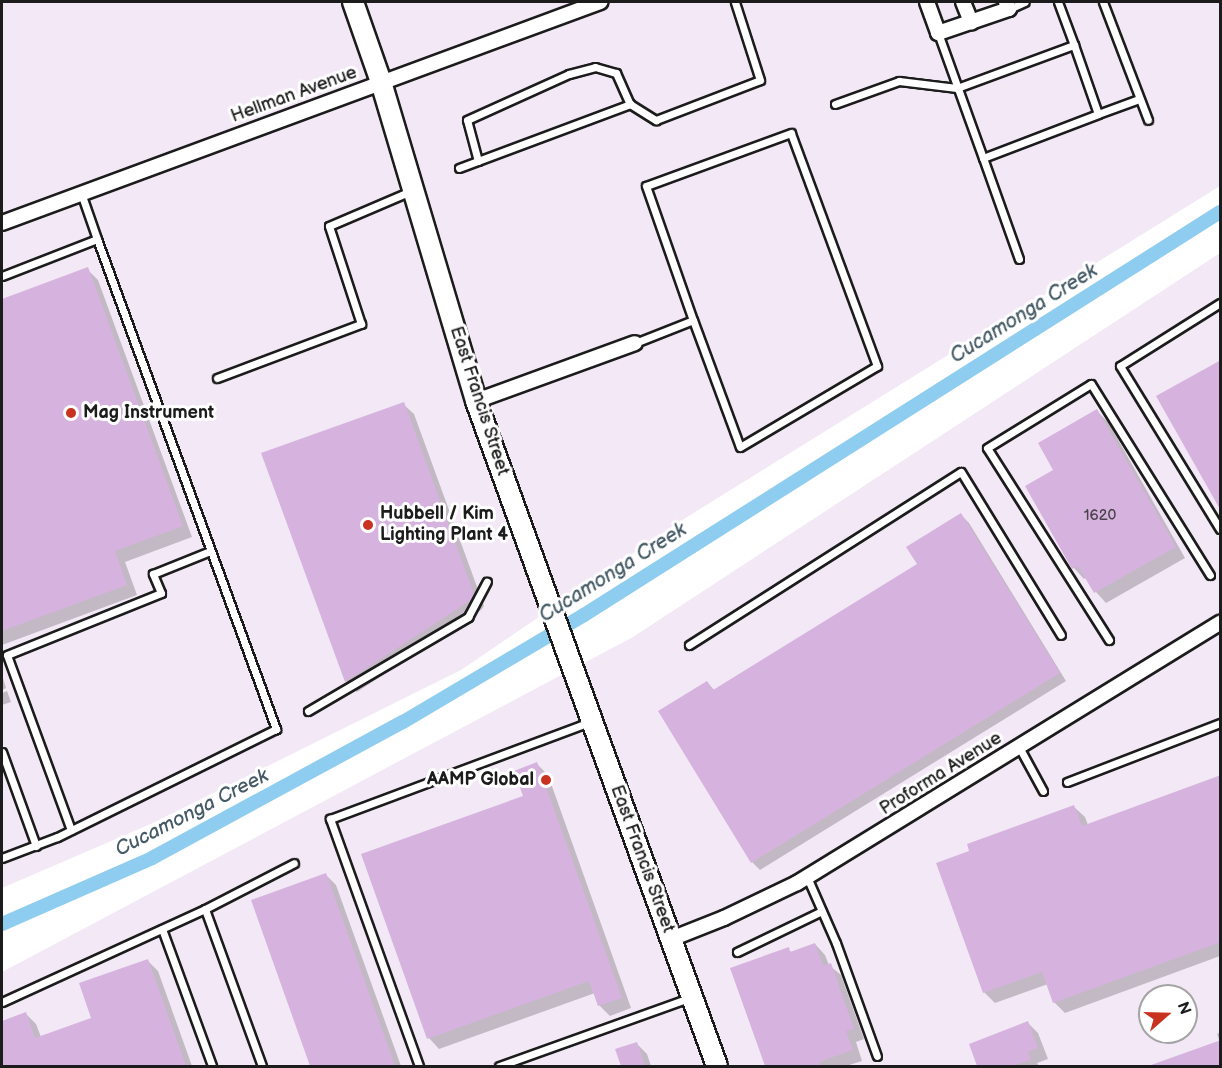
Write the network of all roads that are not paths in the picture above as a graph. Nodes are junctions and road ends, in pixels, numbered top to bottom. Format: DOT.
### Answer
graph roads {
  1 [pos="353,2"];
  2 [pos="600,2"];
  3 [pos="735,2"];
  4 [pos="927,2"];
  5 [pos="963,2"];
  6 [pos="1025,2"];
  7 [pos="1058,2"];
  8 [pos="1103,2"];
  9 [pos="1008,5"];
  10 [pos="971,22"];
  11 [pos="938,33"];
  12 [pos="1074,45"];
  13 [pos="381,82"];
  14 [pos="957,88"];
  15 [pos="1139,99"];
  16 [pos="630,104"];
  17 [pos="835,104"];
  18 [pos="1098,114"];
  19 [pos="1148,120"];
  20 [pos="982,159"];
  21 [pos="478,160"];
  22 [pos="459,168"];
  23 [pos="413,190"];
  24 [pos="81,193"];
  25 [pos="2,223"];
  26 [pos="97,239"];
  27 [pos="1019,259"];
  28 [pos="2,276"];
  29 [pos="1221,303"];
  30 [pos="693,320"];
  31 [pos="635,343"];
  32 [pos="217,378"];
  33 [pos="476,401"];
  34 [pos="1221,529"];
  35 [pos="210,551"];
  36 [pos="1210,575"];
  37 [pos="487,582"];
  38 [pos="1221,622"];
  39 [pos="1061,635"];
  40 [pos="1109,639"];
  41 [pos="688,645"];
  42 [pos="308,711"];
  43 [pos="592,721"];
  44 [pos="1221,723"];
  45 [pos="1019,747"];
  46 [pos="2,752"];
  47 [pos="1067,782"];
  48 [pos="1043,791"];
  49 [pos="71,830"];
  50 [pos="36,846"];
  51 [pos="2,858"];
  52 [pos="294,863"];
  53 [pos="807,877"];
  54 [pos="205,909"];
  55 [pos="822,911"];
  56 [pos="162,929"];
  57 [pos="671,939"];
  58 [pos="737,952"];
  59 [pos="692,997"];
  60 [pos="2,1002"];
  61 [pos="878,1056"];
  62 [pos="212,1066"];
  63 [pos="262,1066"];
  64 [pos="419,1066"];
  65 [pos="499,1066"];
  66 [pos="717,1066"];
  1 -- 13 [label="street, East Francis Street"];
  2 -- 13 [label="street, Hellman Avenue"];
  3 -- 16 [label="lane"];
  4 -- 11 [label="street"];
  5 -- 10 [label="street"];
  6 -- 9 [label="lane"];
  7 -- 12 [label="lane"];
  8 -- 15 [label="lane"];
  9 -- 10 [label="street"];
  10 -- 11 [label="street"];
  11 -- 14 [label="lane"];
  12 -- 14 [label="lane"];
  12 -- 18 [label="lane"];
  13 -- 23 [label="street, East Francis Street"];
  13 -- 24 [label="street, Hellman Avenue"];
  14 -- 17 [label="lane"];
  14 -- 20 [label="lane"];
  15 -- 18 [label="lane"];
  15 -- 19 [label="lane"];
  16 -- 21 [label="lane"];
  16 -- 21 [label="lane"];
  18 -- 20 [label="lane"];
  20 -- 27 [label="lane"];
  21 -- 22 [label="lane"];
  23 -- 32 [label="lane"];
  23 -- 33 [label="street, East Francis Street"];
  24 -- 25 [label="street, Hellman Avenue"];
  24 -- 26 [label="lane"];
  26 -- 28 [label="lane"];
  26 -- 35 [label="lane"];
  29 -- 34 [label="lane"];
  30 -- 30 [label="lane"];
  30 -- 31 [label="lane"];
  31 -- 33 [label="street"];
  33 -- 43 [label="street, East Francis Street"];
  35 -- 49 [label="lane"];
  35 -- 49 [label="lane"];
  36 -- 40 [label="lane"];
  37 -- 42 [label="lane"];
  38 -- 45 [label="street, Proforma Avenue"];
  39 -- 41 [label="lane"];
  43 -- 57 [label="street, East Francis Street"];
  43 -- 64 [label="lane"];
  44 -- 47 [label="lane"];
  45 -- 48 [label="lane"];
  45 -- 53 [label="street, Proforma Avenue"];
  46 -- 50 [label="lane"];
  49 -- 50 [label="lane"];
  50 -- 51 [label="lane"];
  52 -- 54 [label="lane"];
  53 -- 55 [label="lane"];
  53 -- 57 [label="street, Proforma Avenue"];
  54 -- 56 [label="lane"];
  54 -- 63 [label="lane"];
  55 -- 58 [label="lane"];
  55 -- 61 [label="lane"];
  56 -- 60 [label="lane"];
  56 -- 62 [label="lane"];
  57 -- 59 [label="street, East Francis Street"];
  59 -- 65 [label="lane"];
  59 -- 66 [label="street, East Francis Street"];
}
